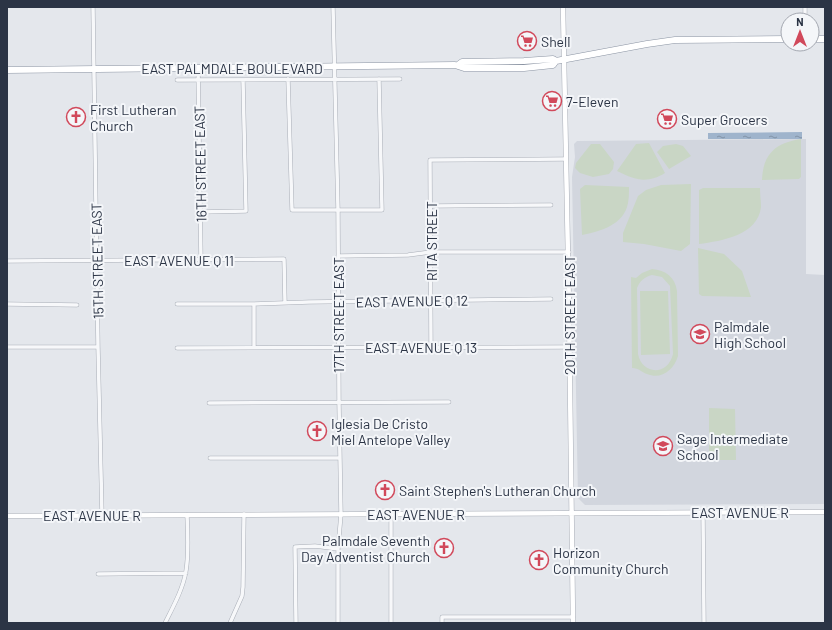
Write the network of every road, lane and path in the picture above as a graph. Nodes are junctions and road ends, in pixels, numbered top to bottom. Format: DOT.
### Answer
graph roads {
  1 [pos="93,7"];
  2 [pos="333,7"];
  3 [pos="563,7"];
  4 [pos="780,39"];
  5 [pos="565,60"];
  6 [pos="556,61"];
  7 [pos="505,62"];
  8 [pos="458,65"];
  9 [pos="334,67"];
  10 [pos="198,68"];
  11 [pos="476,68"];
  12 [pos="94,69"];
  13 [pos="7,70"];
  14 [pos="334,79"];
  15 [pos="379,79"];
  16 [pos="400,79"];
  17 [pos="177,80"];
  18 [pos="198,80"];
  19 [pos="243,80"];
  20 [pos="288,80"];
  21 [pos="566,159"];
  22 [pos="551,205"];
  23 [pos="431,206"];
  24 [pos="338,210"];
  25 [pos="201,212"];
  26 [pos="431,252"];
  27 [pos="569,252"];
  28 [pos="338,256"];
  29 [pos="201,260"];
  30 [pos="7,261"];
  31 [pos="97,261"];
  32 [pos="551,299"];
  33 [pos="431,300"];
  34 [pos="338,302"];
  35 [pos="285,303"];
  36 [pos="7,304"];
  37 [pos="177,304"];
  38 [pos="254,304"];
  39 [pos="77,305"];
  40 [pos="7,347"];
  41 [pos="98,347"];
  42 [pos="338,347"];
  43 [pos="431,347"];
  44 [pos="569,347"];
  45 [pos="178,348"];
  46 [pos="254,348"];
  47 [pos="449,402"];
  48 [pos="209,403"];
  49 [pos="339,403"];
  50 [pos="210,458"];
  51 [pos="340,458"];
  52 [pos="825,512"];
  53 [pos="703,513"];
  54 [pos="244,514"];
  55 [pos="341,514"];
  56 [pos="572,514"];
  57 [pos="102,515"];
  58 [pos="187,515"];
  59 [pos="391,515"];
  60 [pos="7,516"];
  61 [pos="338,549"];
  62 [pos="186,573"];
  63 [pos="98,574"];
  64 [pos="542,617"];
  65 [pos="573,617"];
  66 [pos="165,623"];
  67 [pos="230,623"];
  68 [pos="296,623"];
  69 [pos="338,623"];
  70 [pos="391,623"];
  71 [pos="442,623"];
  72 [pos="542,623"];
  73 [pos="573,623"];
  74 [pos="704,623"];
  1 -- 12 [label="street, 15TH STREET EAST"];
  2 -- 9 [label="street, 17TH STREET EAST"];
  3 -- 5 [label="main road, 20TH STREET EAST"];
  4 -- 5 [label="highway, EAST PALMDALE BOULEVARD"];
  5 -- 6 [label="highway, EAST PALMDALE BOULEVARD"];
  5 -- 21 [label="main road, 20TH STREET EAST"];
  6 -- 7 [label="highway, EAST PALMDALE BOULEVARD"];
  6 -- 11 [label="highway, EAST PALMDALE BOULEVARD"];
  7 -- 8 [label="highway, EAST PALMDALE BOULEVARD"];
  7 -- 11 [label="highway"];
  8 -- 9 [label="highway, EAST PALMDALE BOULEVARD"];
  8 -- 11 [label="highway, EAST PALMDALE BOULEVARD"];
  9 -- 10 [label="highway, EAST PALMDALE BOULEVARD"];
  9 -- 14 [label="street, 17TH STREET EAST"];
  10 -- 12 [label="highway, EAST PALMDALE BOULEVARD"];
  10 -- 18 [label="street, 16TH STREET EAST"];
  12 -- 13 [label="highway, EAST PALMDALE BOULEVARD"];
  12 -- 31 [label="street, 15TH STREET EAST"];
  14 -- 15 [label="street, EAST PALMDALE BOULEVARD"];
  14 -- 20 [label="street, EAST PALMDALE BOULEVARD"];
  14 -- 24 [label="street, 17TH STREET EAST"];
  15 -- 16 [label="street, EAST PALMDALE BOULEVARD"];
  15 -- 24 [label="street"];
  17 -- 18 [label="street, EAST PALMDALE BOULEVARD"];
  18 -- 19 [label="street, EAST PALMDALE BOULEVARD"];
  18 -- 25 [label="street, 16TH STREET EAST"];
  19 -- 20 [label="street, EAST PALMDALE BOULEVARD"];
  19 -- 25 [label="street"];
  20 -- 24 [label="street"];
  21 -- 23 [label="street, RITA STREET"];
  21 -- 27 [label="main road, 20TH STREET EAST"];
  22 -- 23 [label="street"];
  23 -- 26 [label="street, RITA STREET"];
  24 -- 28 [label="street, 17TH STREET EAST"];
  25 -- 29 [label="street, 16TH STREET EAST"];
  26 -- 27 [label="street"];
  26 -- 28 [label="street"];
  26 -- 33 [label="street, RITA STREET"];
  27 -- 44 [label="main road, 20TH STREET EAST"];
  28 -- 34 [label="street, 17TH STREET EAST"];
  29 -- 31 [label="street, EAST AVENUE Q 11"];
  29 -- 35 [label="street, EAST AVENUE Q 11"];
  30 -- 31 [label="street, EAST AVENUE Q 11"];
  31 -- 41 [label="street, 15TH STREET EAST"];
  32 -- 33 [label="street, EAST AVENUE Q 12"];
  33 -- 34 [label="street, EAST AVENUE Q 12"];
  33 -- 43 [label="street, RITA STREET"];
  34 -- 35 [label="street, EAST AVENUE Q 12"];
  34 -- 42 [label="street, 17TH STREET EAST"];
  35 -- 38 [label="street, EAST AVENUE Q 12"];
  36 -- 39 [label="street"];
  37 -- 38 [label="street, EAST AVENUE Q 12"];
  38 -- 46 [label="street"];
  40 -- 41 [label="street"];
  41 -- 57 [label="street, 15TH STREET EAST"];
  42 -- 43 [label="street, EAST AVENUE Q 13"];
  42 -- 46 [label="street, EAST AVENUE Q 13"];
  42 -- 49 [label="street, 17TH STREET EAST"];
  43 -- 44 [label="street, EAST AVENUE Q 13"];
  44 -- 56 [label="main road, 20TH STREET EAST"];
  45 -- 46 [label="street, EAST AVENUE Q 13"];
  47 -- 49 [label="street"];
  48 -- 49 [label="street"];
  49 -- 51 [label="street, 17TH STREET EAST"];
  50 -- 51 [label="street"];
  51 -- 55 [label="street, 17TH STREET EAST"];
  52 -- 53 [label="main road, EAST AVENUE R"];
  53 -- 56 [label="main road, EAST AVENUE R"];
  53 -- 74 [label="street"];
  54 -- 55 [label="main road, EAST AVENUE R"];
  54 -- 58 [label="main road, EAST AVENUE R"];
  54 -- 67 [label="street"];
  55 -- 59 [label="main road, EAST AVENUE R"];
  55 -- 61 [label="street, 17TH STREET EAST"];
  56 -- 59 [label="main road, EAST AVENUE R"];
  56 -- 65 [label="main road, 20TH STREET EAST"];
  57 -- 58 [label="main road, EAST AVENUE R"];
  57 -- 60 [label="main road, EAST AVENUE R"];
  58 -- 62 [label="street"];
  59 -- 70 [label="street"];
  61 -- 68 [label="street"];
  61 -- 69 [label="street, 17TH STREET EAST"];
  62 -- 63 [label="street"];
  62 -- 66 [label="street"];
  64 -- 65 [label="street"];
  64 -- 71 [label="street"];
  64 -- 72 [label="street"];
  65 -- 73 [label="main road, 20TH STREET EAST"];
}
